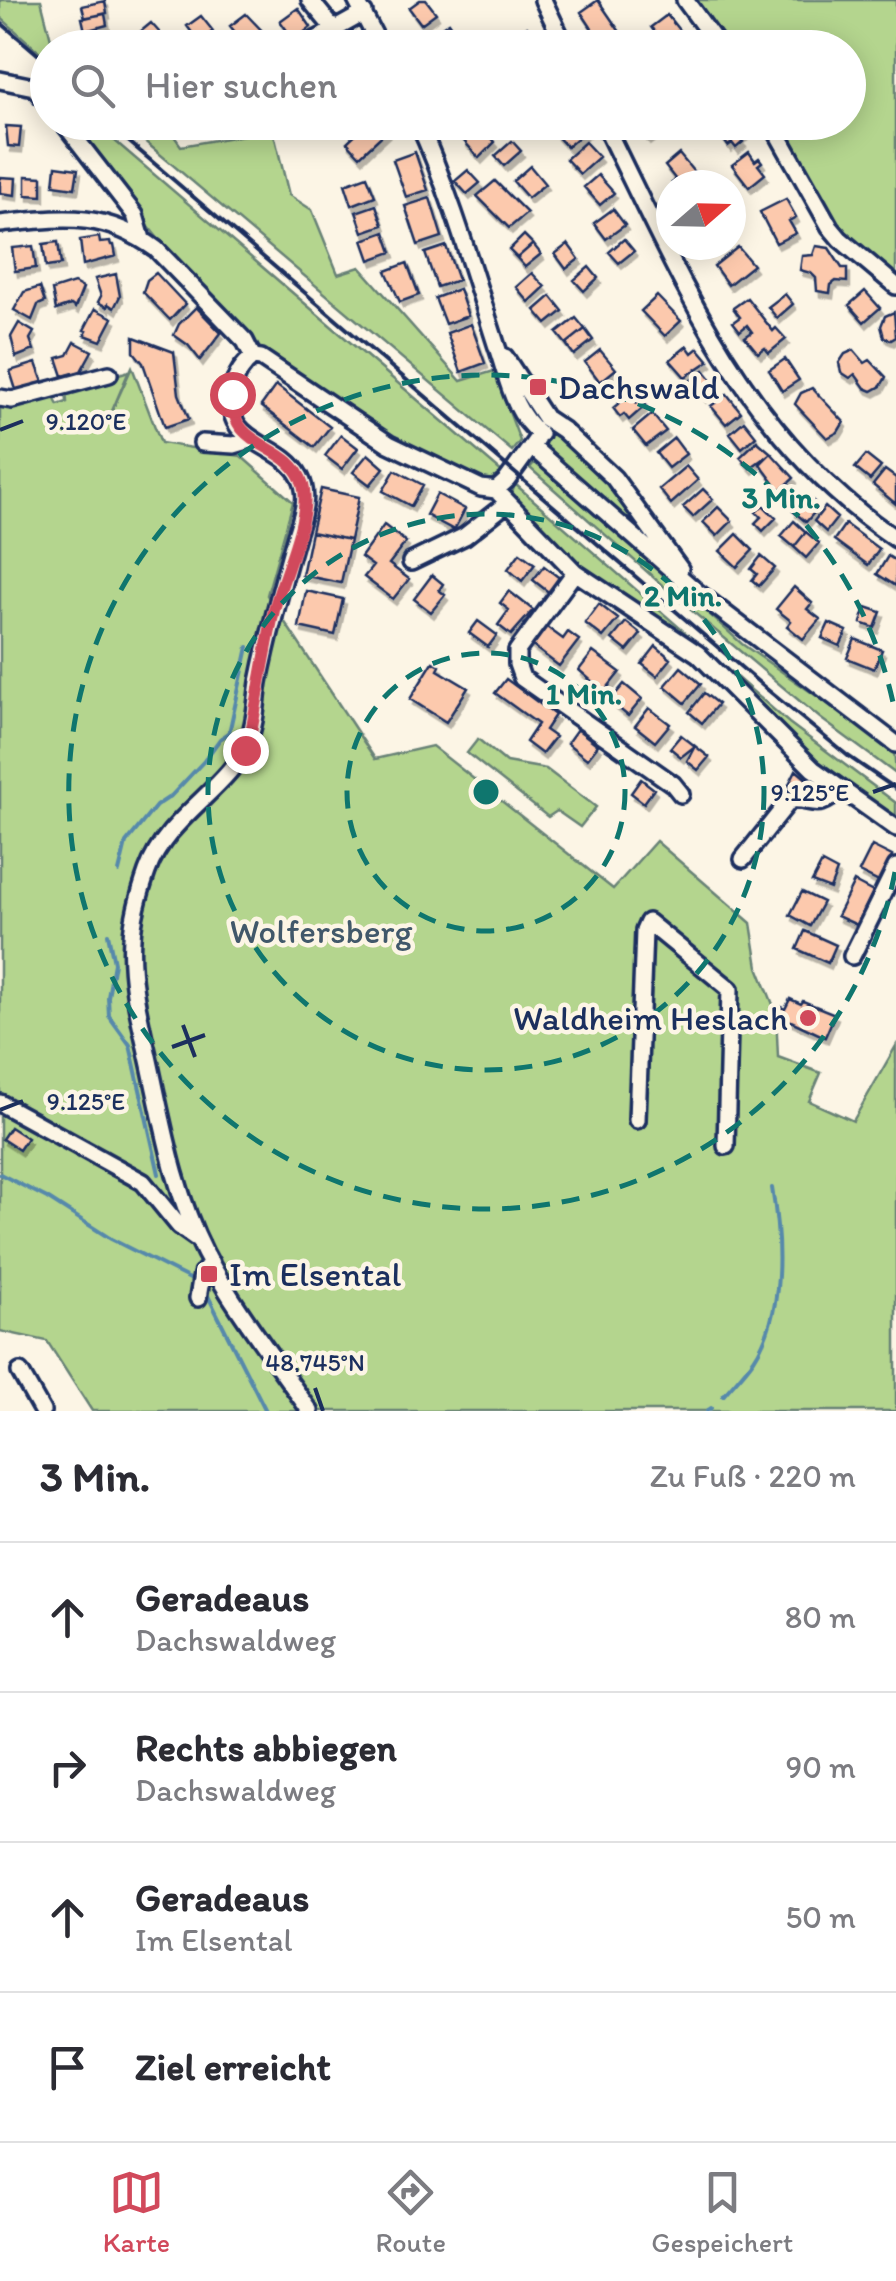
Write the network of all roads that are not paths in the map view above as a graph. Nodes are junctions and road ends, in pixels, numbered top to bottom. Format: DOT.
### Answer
graph roads {
  1 [pos="310,0"];
  2 [pos="543,0"];
  3 [pos="686,0"];
  4 [pos="360,7"];
  5 [pos="333,28"];
  6 [pos="330,30"];
  7 [pos="372,30"];
  8 [pos="557,30"];
  9 [pos="707,30"];
  10 [pos="0,80"];
  11 [pos="30,87"];
  12 [pos="76,140"];
  13 [pos="425,140"];
  14 [pos="612,140"];
  15 [pos="781,140"];
  16 [pos="0,224"];
  17 [pos="142,239"];
  18 [pos="896,286"];
  19 [pos="254,358"];
  20 [pos="52,372"];
  21 [pos="110,374"];
  22 [pos="58,389"];
  23 [pos="0,398"];
  24 [pos="539,433"];
  25 [pos="252,440"];
  26 [pos="202,442"];
  27 [pos="496,490"];
  28 [pos="506,504"];
  29 [pos="896,540"];
  30 [pos="411,562"];
  31 [pos="575,572"];
  32 [pos="697,592"];
  33 [pos="896,744"];
  34 [pos="839,790"];
  35 [pos="681,794"];
  36 [pos="896,828"];
  37 [pos="742,859"];
  38 [pos="896,867"];
  39 [pos="852,956"];
  40 [pos="0,1103"];
  41 [pos="638,1120"];
  42 [pos="726,1146"];
  43 [pos="199,1241"];
  44 [pos="210,1263"];
  45 [pos="198,1298"];
  46 [pos="20,1372"];
  47 [pos="42,1411"];
  48 [pos="310,1411"];
  1 -- 5 [label="street"];
  2 -- 8 [label="street"];
  3 -- 9 [label="street"];
  4 -- 5 [label="street"];
  4 -- 7 [label="street"];
  5 -- 6 [label="street"];
  10 -- 11 [label="street"];
  12 -- 17 [label="street"];
  13 -- 24 [label="street"];
  14 -- 29 [label="street"];
  15 -- 18 [label="street"];
  16 -- 17 [label="street"];
  17 -- 19 [label="street"];
  19 -- 25 [label="street"];
  19 -- 27 [label="street"];
  20 -- 22 [label="street"];
  21 -- 22 [label="street"];
  22 -- 23 [label="street"];
  24 -- 27 [label="street"];
  24 -- 32 [label="street"];
  24 -- 32 [label="street"];
  25 -- 26 [label="street"];
  25 -- 43 [label="street"];
  27 -- 28 [label="street"];
  28 -- 30 [label="street"];
  28 -- 31 [label="street"];
  31 -- 34 [label="street"];
  31 -- 35 [label="street"];
  32 -- 33 [label="street"];
  34 -- 36 [label="street"];
  34 -- 37 [label="street"];
  38 -- 39 [label="street"];
  40 -- 43 [label="street"];
  41 -- 42 [label="street"];
  43 -- 44 [label="street"];
  44 -- 45 [label="street"];
  44 -- 48 [label="street"];
  46 -- 47 [label="street"];
}
